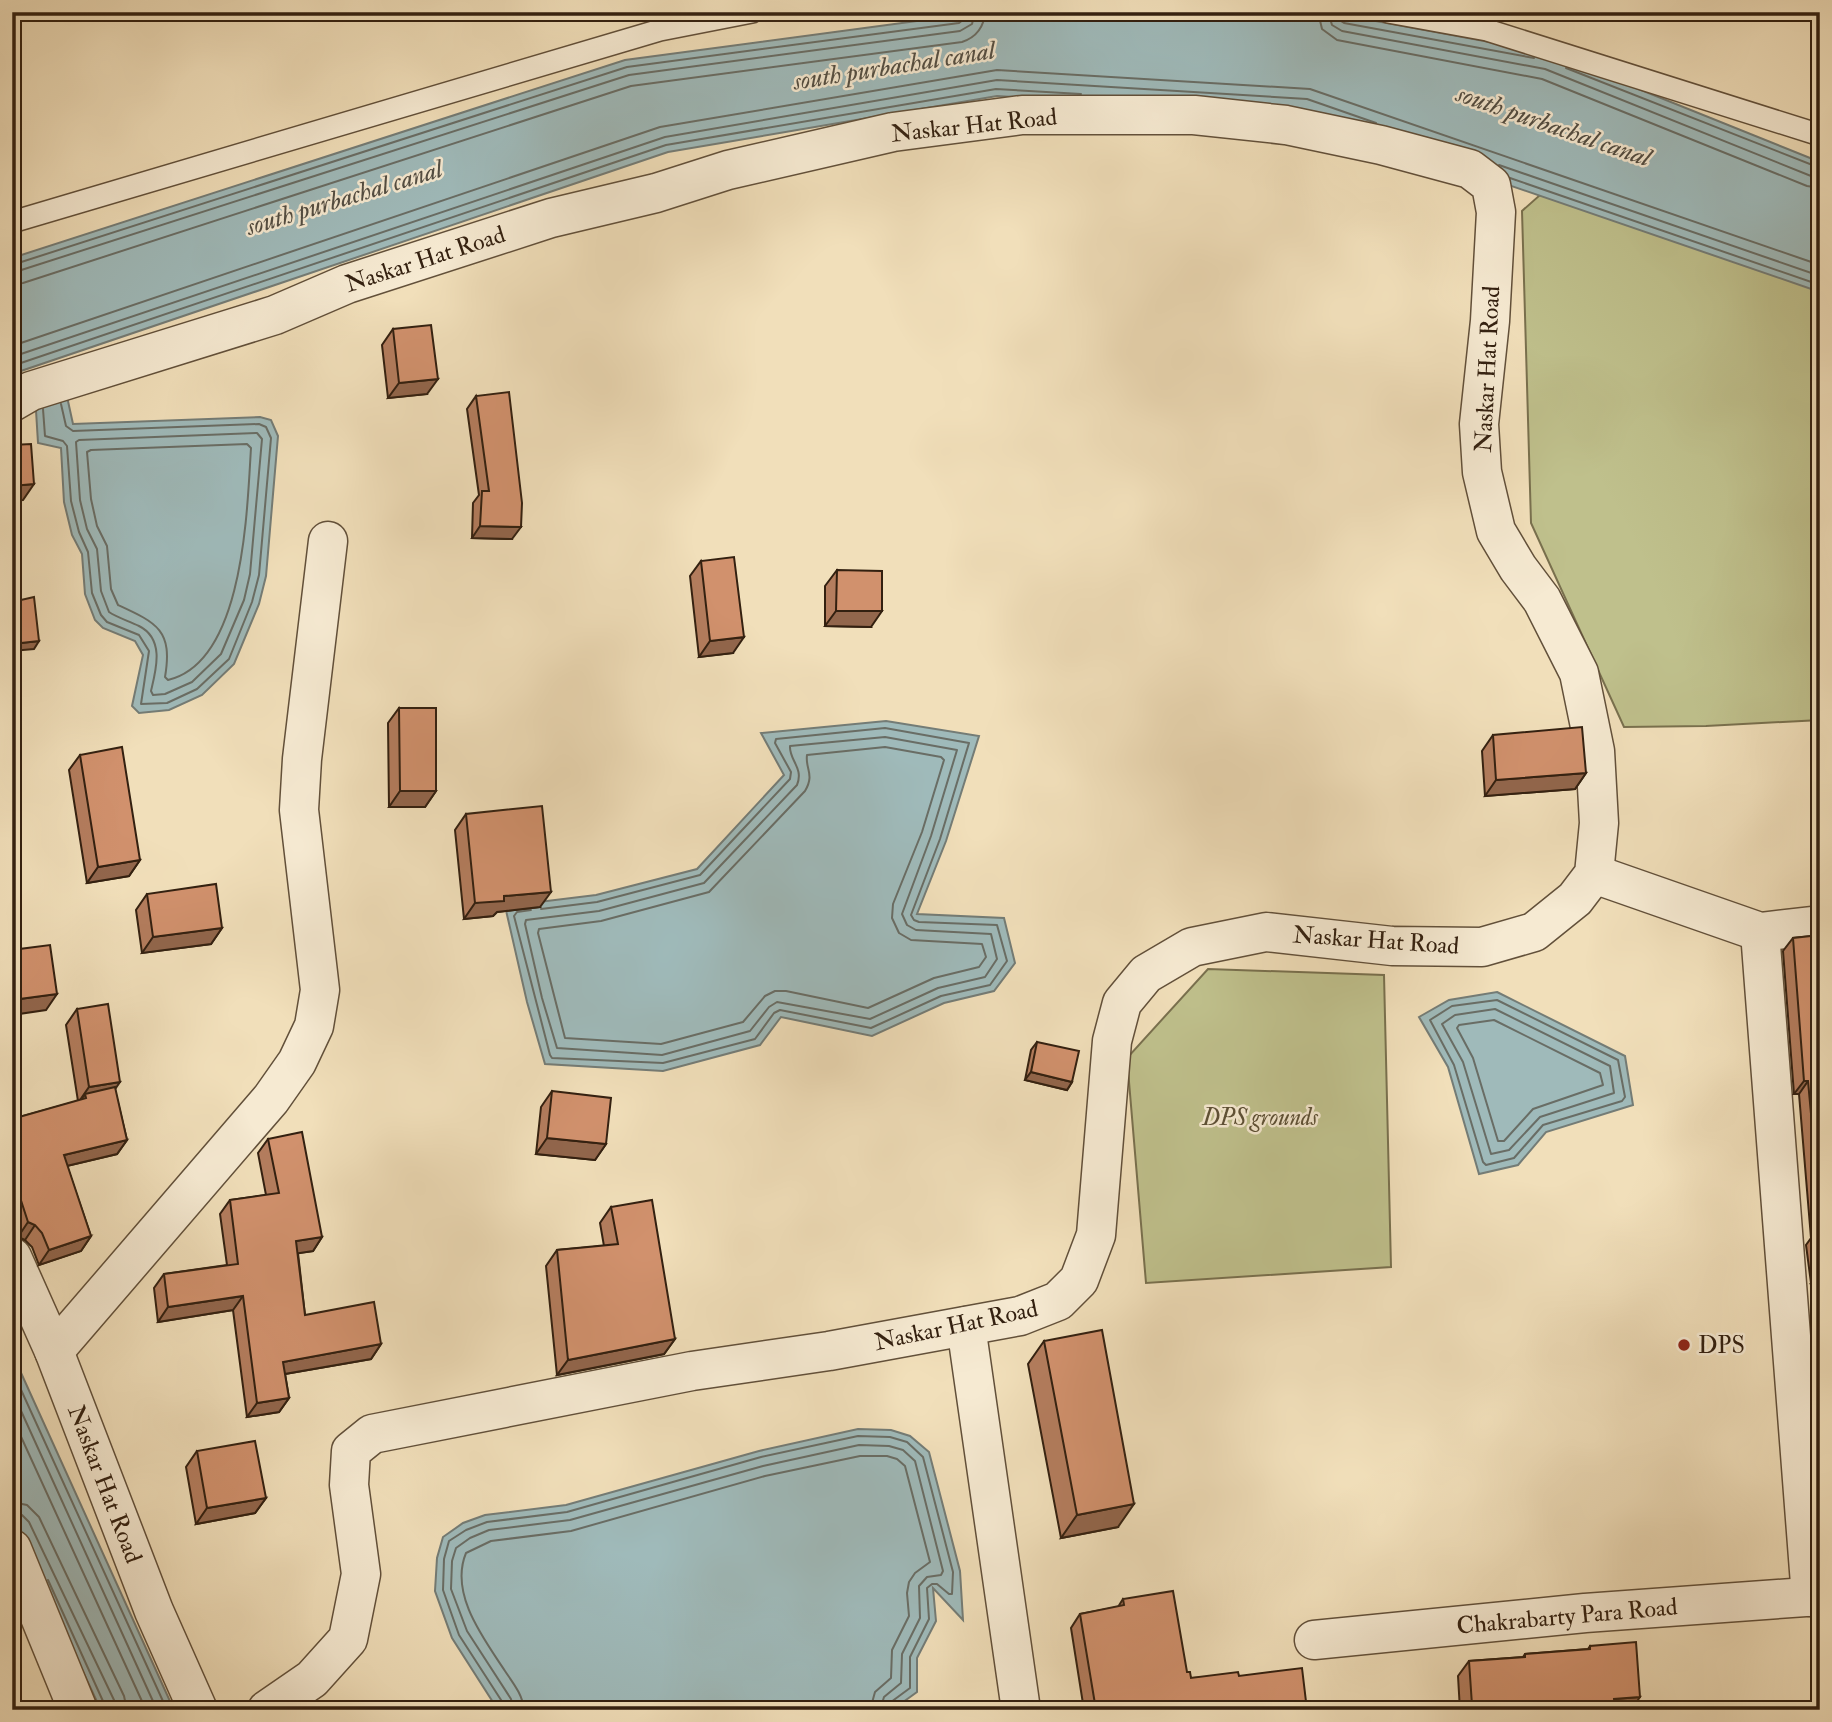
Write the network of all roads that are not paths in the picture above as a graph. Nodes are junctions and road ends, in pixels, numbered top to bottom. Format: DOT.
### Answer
graph roads {
  1 [pos="752,12"];
  2 [pos="1388,12"];
  3 [pos="1820,135"];
  4 [pos="12,222"];
  5 [pos="12,402"];
  6 [pos="328,541"];
  7 [pos="1594,874"];
  8 [pos="1820,925"];
  9 [pos="1760,932"];
  10 [pos="12,1257"];
  11 [pos="966,1326"];
  12 [pos="54,1351"];
  13 [pos="1809,1436"];
  14 [pos="12,1549"];
  15 [pos="1815,1596"];
  16 [pos="1314,1640"];
  17 [pos="78,1710"];
  18 [pos="198,1710"];
  19 [pos="267,1710"];
  20 [pos="1021,1710"];
  1 -- 4 [label="lane"];
  2 -- 3 [label="lane"];
  5 -- 7 [label="street, Naskar Hat Road"];
  6 -- 12 [label="street"];
  7 -- 9 [label="street"];
  7 -- 11 [label="street, Naskar Hat Road"];
  8 -- 9 [label="street"];
  9 -- 13 [label="street"];
  10 -- 12 [label="street, Naskar Hat Road"];
  11 -- 19 [label="street, Naskar Hat Road"];
  11 -- 20 [label="street"];
  12 -- 18 [label="street, Naskar Hat Road"];
  13 -- 15 [label="street"];
  14 -- 17 [label="street"];
  15 -- 16 [label="street, Chakrabarty Para Road"];
}
